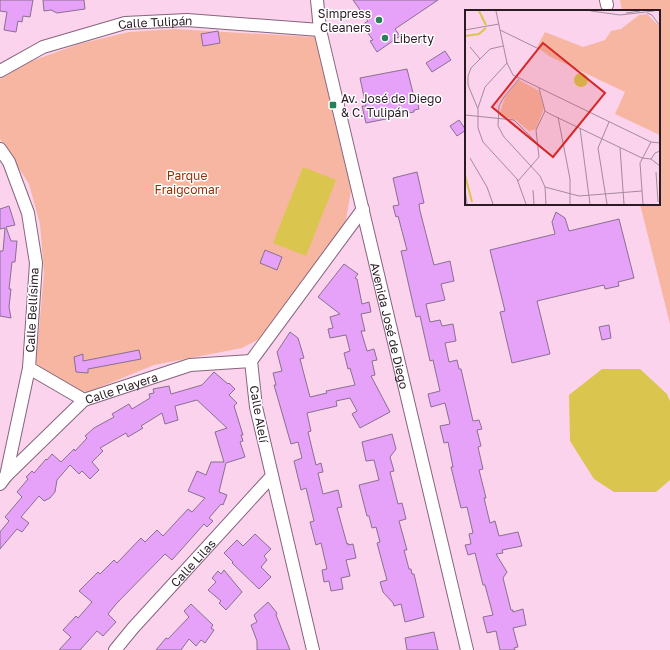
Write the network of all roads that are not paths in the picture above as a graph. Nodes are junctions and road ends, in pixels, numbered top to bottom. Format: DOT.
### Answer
graph roads {
  1 [pos="317,0"];
  2 [pos="320,30"];
  3 [pos="0,71"];
  4 [pos="0,149"];
  5 [pos="363,208"];
  6 [pos="251,361"];
  7 [pos="29,368"];
  8 [pos="84,400"];
  9 [pos="272,476"];
  10 [pos="3,480"];
  11 [pos="115,650"];
  12 [pos="313,650"];
  13 [pos="466,650"];
  1 -- 2 [label="street, Avenida José de Diego"];
  2 -- 3 [label="street, Calle Tulipán"];
  2 -- 5 [label="street, Avenida José de Diego"];
  4 -- 7 [label="street, Calle Bellísima"];
  5 -- 6 [label="street"];
  5 -- 13 [label="street, Avenida José de Diego"];
  6 -- 8 [label="street, Calle Playera"];
  6 -- 9 [label="street, Calle Alelí"];
  7 -- 8 [label="street"];
  7 -- 10 [label="street, Calle Bellísima"];
  8 -- 10 [label="street, Calle Playera"];
  9 -- 11 [label="street, Calle Lilas"];
  9 -- 12 [label="street, Calle Alelí"];
}
